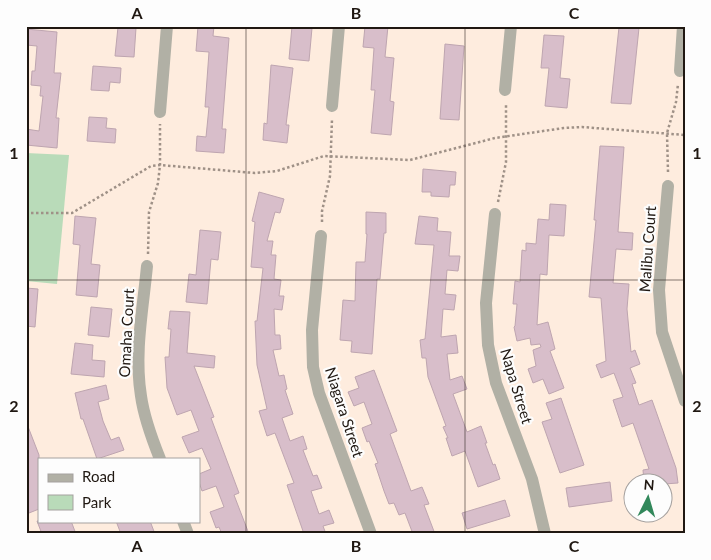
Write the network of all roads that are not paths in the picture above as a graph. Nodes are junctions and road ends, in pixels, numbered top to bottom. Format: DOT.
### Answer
graph roads {
  1 [pos="167,26"];
  2 [pos="339,26"];
  3 [pos="511,26"];
  4 [pos="683,26"];
  5 [pos="680,70"];
  6 [pos="505,90"];
  7 [pos="332,106"];
  8 [pos="160,112"];
  9 [pos="668,186"];
  10 [pos="495,214"];
  11 [pos="321,236"];
  12 [pos="147,266"];
  13 [pos="684,397"];
  14 [pos="160,458"];
  15 [pos="183,522"];
  16 [pos="188,534"];
  17 [pos="370,534"];
  18 [pos="545,534"];
  1 -- 8 [label="street"];
  2 -- 7 [label="street"];
  3 -- 6 [label="street"];
  4 -- 5 [label="street"];
  9 -- 13 [label="street, Malibu Court"];
  10 -- 18 [label="street, Napa Street"];
  11 -- 17 [label="street, Niagara Street"];
  12 -- 14 [label="street, Omaha Court"];
  15 -- 16 [label="street"];
}
